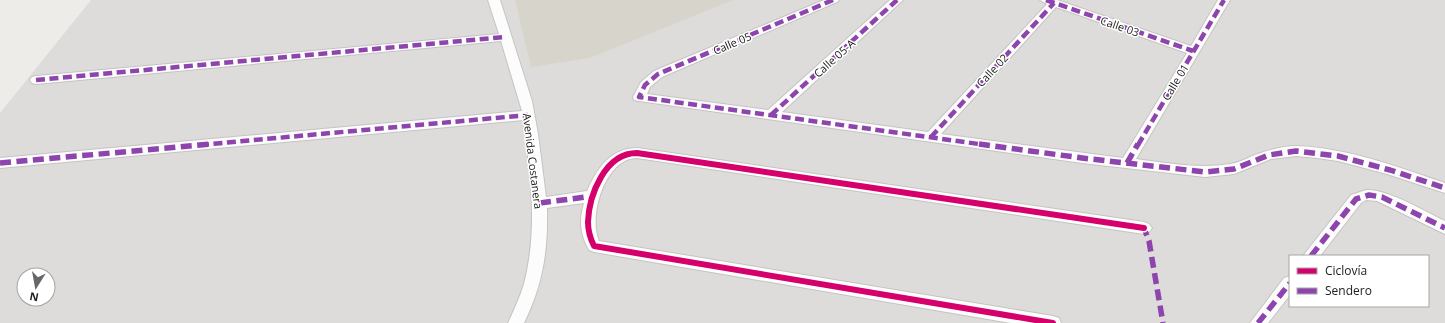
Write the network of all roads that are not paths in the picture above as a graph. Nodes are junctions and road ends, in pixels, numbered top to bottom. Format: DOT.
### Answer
graph roads {
  1 [pos="494,0"];
  2 [pos="833,0"];
  3 [pos="898,0"];
  4 [pos="1224,0"];
  5 [pos="1050,1"];
  6 [pos="505,37"];
  7 [pos="1193,51"];
  8 [pos="36,80"];
  9 [pos="528,115"];
  10 [pos="771,115"];
  11 [pos="931,137"];
  12 [pos="0,163"];
  13 [pos="1127,163"];
  14 [pos="1445,188"];
  15 [pos="594,196"];
  16 [pos="540,203"];
  17 [pos="1144,228"];
  18 [pos="1445,228"];
  19 [pos="1312,255"];
  20 [pos="1289,284"];
  21 [pos="516,323"];
  22 [pos="1053,323"];
  23 [pos="1258,323"];
  1 -- 6 [label="street, Avenida Costanera"];
  2 -- 10 [label="street, Calle 05"];
  3 -- 10 [label="street, Calle 05-A"];
  4 -- 7 [label="street, Calle 01"];
  5 -- 7 [label="street, Calle 03"];
  5 -- 11 [label="street, Calle 02"];
  6 -- 8 [label="street"];
  6 -- 9 [label="street, Avenida Costanera"];
  7 -- 13 [label="street, Calle 01"];
  9 -- 12 [label="street"];
  9 -- 16 [label="street, Avenida Costanera"];
  10 -- 11 [label="street"];
  11 -- 13 [label="street"];
  13 -- 14 [label="street"];
  15 -- 16 [label="street"];
  15 -- 17 [label="street"];
  15 -- 22 [label="street"];
  16 -- 21 [label="street, Avenida Costanera"];
  18 -- 19 [label="street"];
  20 -- 23 [label="street"];
}
